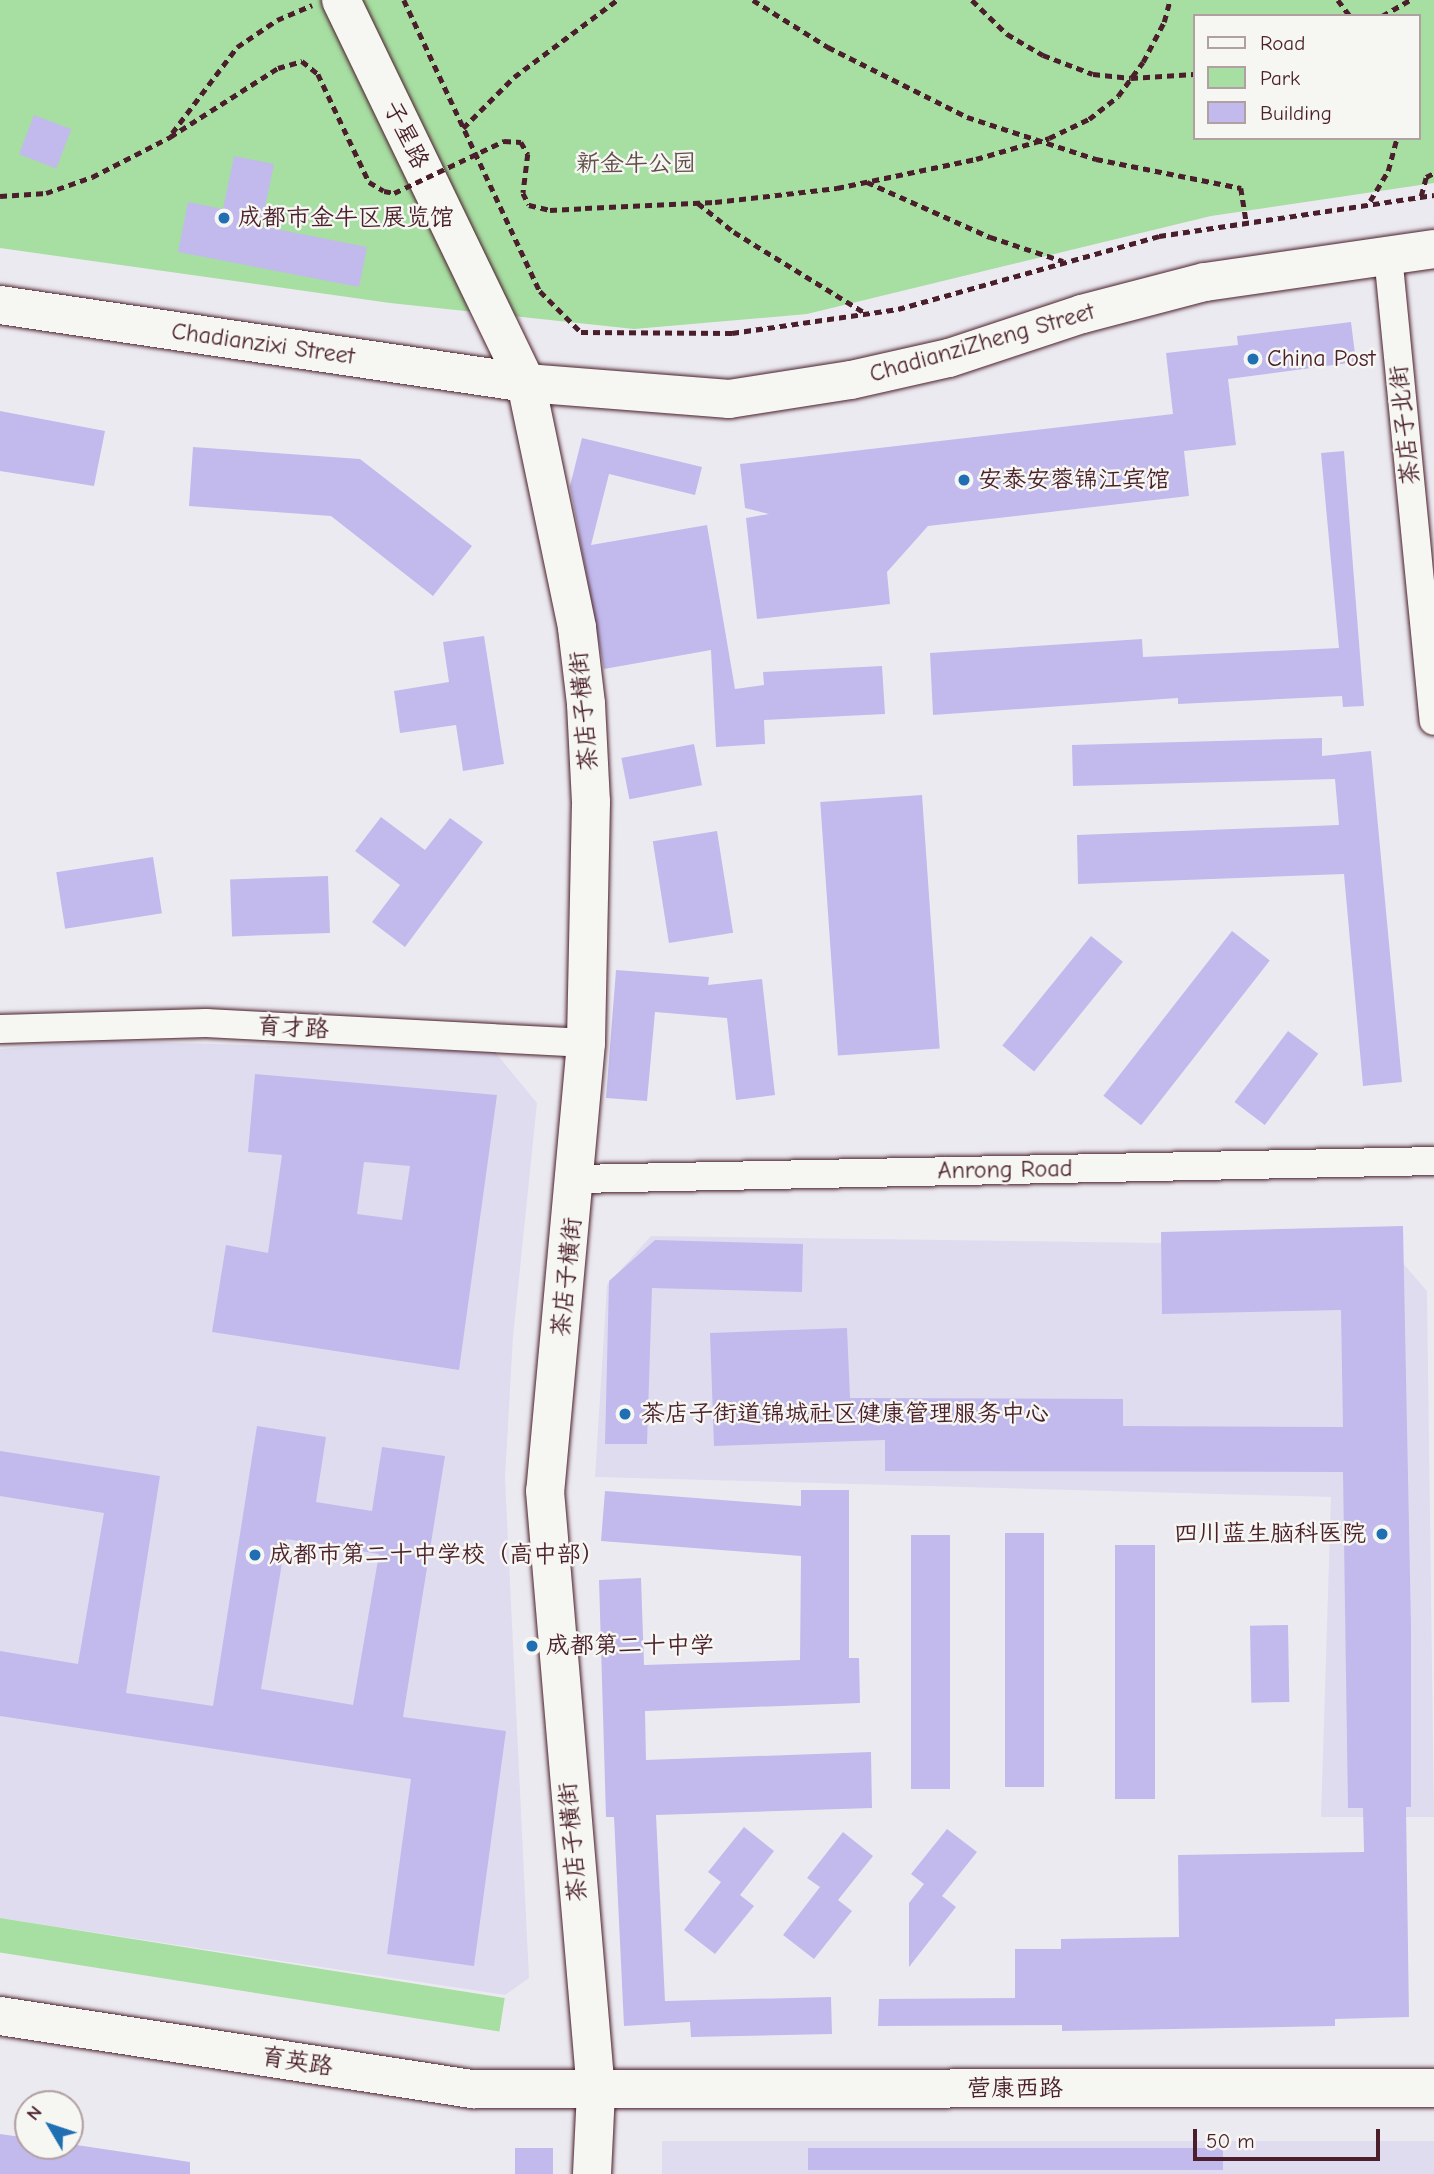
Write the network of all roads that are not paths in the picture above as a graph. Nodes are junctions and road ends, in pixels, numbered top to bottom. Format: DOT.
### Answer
graph roads {
  1 [pos="341,0"];
  2 [pos="1434,249"];
  3 [pos="1388,255"];
  4 [pos="0,305"];
  5 [pos="526,383"];
  6 [pos="1434,720"];
  7 [pos="0,1029"];
  8 [pos="586,1043"];
  9 [pos="1434,1161"];
  10 [pos="577,1179"];
  11 [pos="0,2016"];
  12 [pos="1434,2088"];
  13 [pos="596,2092"];
  14 [pos="592,2174"];
  1 -- 5 [label="street, 子星路"];
  2 -- 3 [label="street, ChadianziZheng Street"];
  3 -- 5 [label="street, ChadianziZheng Street"];
  3 -- 6 [label="street, 茶店子北街"];
  4 -- 5 [label="street, Chadianzixi Street"];
  5 -- 8 [label="street, 茶店子横街"];
  7 -- 8 [label="street, 育才路"];
  8 -- 10 [label="street, 茶店子横街"];
  9 -- 10 [label="street, Anrong Road"];
  10 -- 13 [label="street, 茶店子横街"];
  11 -- 13 [label="street, 育英路"];
  12 -- 13 [label="street, 营康西路"];
  13 -- 14 [label="street, 茶店子横街"];
}
